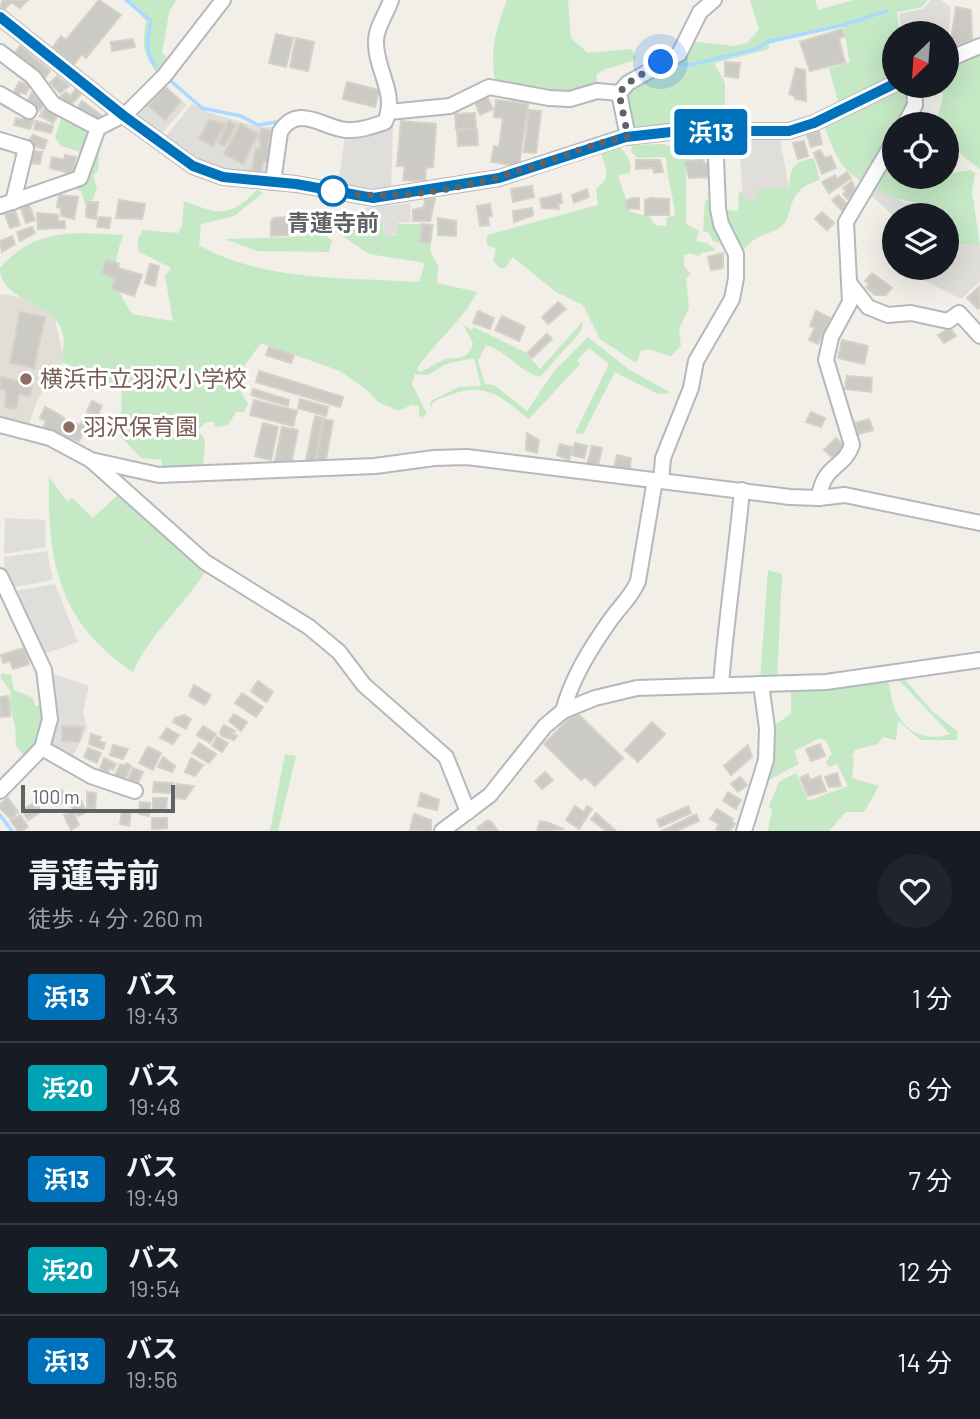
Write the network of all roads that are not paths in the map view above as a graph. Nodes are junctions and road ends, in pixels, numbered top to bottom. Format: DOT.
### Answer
graph roads {
  1 [pos="223,0"];
  2 [pos="391,0"];
  3 [pos="714,0"];
  4 [pos="0,17"];
  5 [pos="980,46"];
  6 [pos="0,52"];
  7 [pos="959,56"];
  8 [pos="882,90"];
  9 [pos="619,93"];
  10 [pos="0,94"];
  11 [pos="29,111"];
  12 [pos="389,112"];
  13 [pos="124,116"];
  14 [pos="98,128"];
  15 [pos="715,132"];
  16 [pos="628,137"];
  17 [pos="0,140"];
  18 [pos="882,161"];
  19 [pos="273,182"];
  20 [pos="6,204"];
  21 [pos="851,285"];
  22 [pos="980,336"];
  23 [pos="0,425"];
  24 [pos="91,460"];
  25 [pos="658,480"];
  26 [pos="742,490"];
  27 [pos="818,498"];
  28 [pos="980,523"];
  29 [pos="0,576"];
  30 [pos="980,660"];
  31 [pos="761,684"];
  32 [pos="721,685"];
  33 [pos="563,711"];
  34 [pos="42,748"];
  35 [pos="0,791"];
  36 [pos="135,791"];
  37 [pos="465,820"];
  38 [pos="442,831"];
  39 [pos="744,831"];
  1 -- 13 [label="street"];
  2 -- 12 [label="street"];
  3 -- 9 [label="street"];
  4 -- 13 [label="street"];
  5 -- 7 [label="street"];
  6 -- 14 [label="street"];
  8 -- 15 [label="street"];
  9 -- 12 [label="street"];
  9 -- 16 [label="street"];
  10 -- 11 [label="street"];
  12 -- 19 [label="street"];
  13 -- 14 [label="street"];
  13 -- 19 [label="street"];
  14 -- 20 [label="street"];
  15 -- 16 [label="street"];
  15 -- 25 [label="street"];
  16 -- 19 [label="street"];
  17 -- 20 [label="street"];
  18 -- 21 [label="street"];
  21 -- 22 [label="street"];
  21 -- 27 [label="street"];
  23 -- 24 [label="street"];
  24 -- 25 [label="street"];
  24 -- 37 [label="street"];
  25 -- 26 [label="street"];
  25 -- 33 [label="street"];
  26 -- 27 [label="street"];
  26 -- 32 [label="street"];
  27 -- 28 [label="street"];
  29 -- 34 [label="street"];
  30 -- 31 [label="street"];
  31 -- 32 [label="street"];
  31 -- 39 [label="street"];
  32 -- 33 [label="street"];
  33 -- 37 [label="street"];
  34 -- 35 [label="street"];
  34 -- 36 [label="street"];
  37 -- 38 [label="street"];
}
